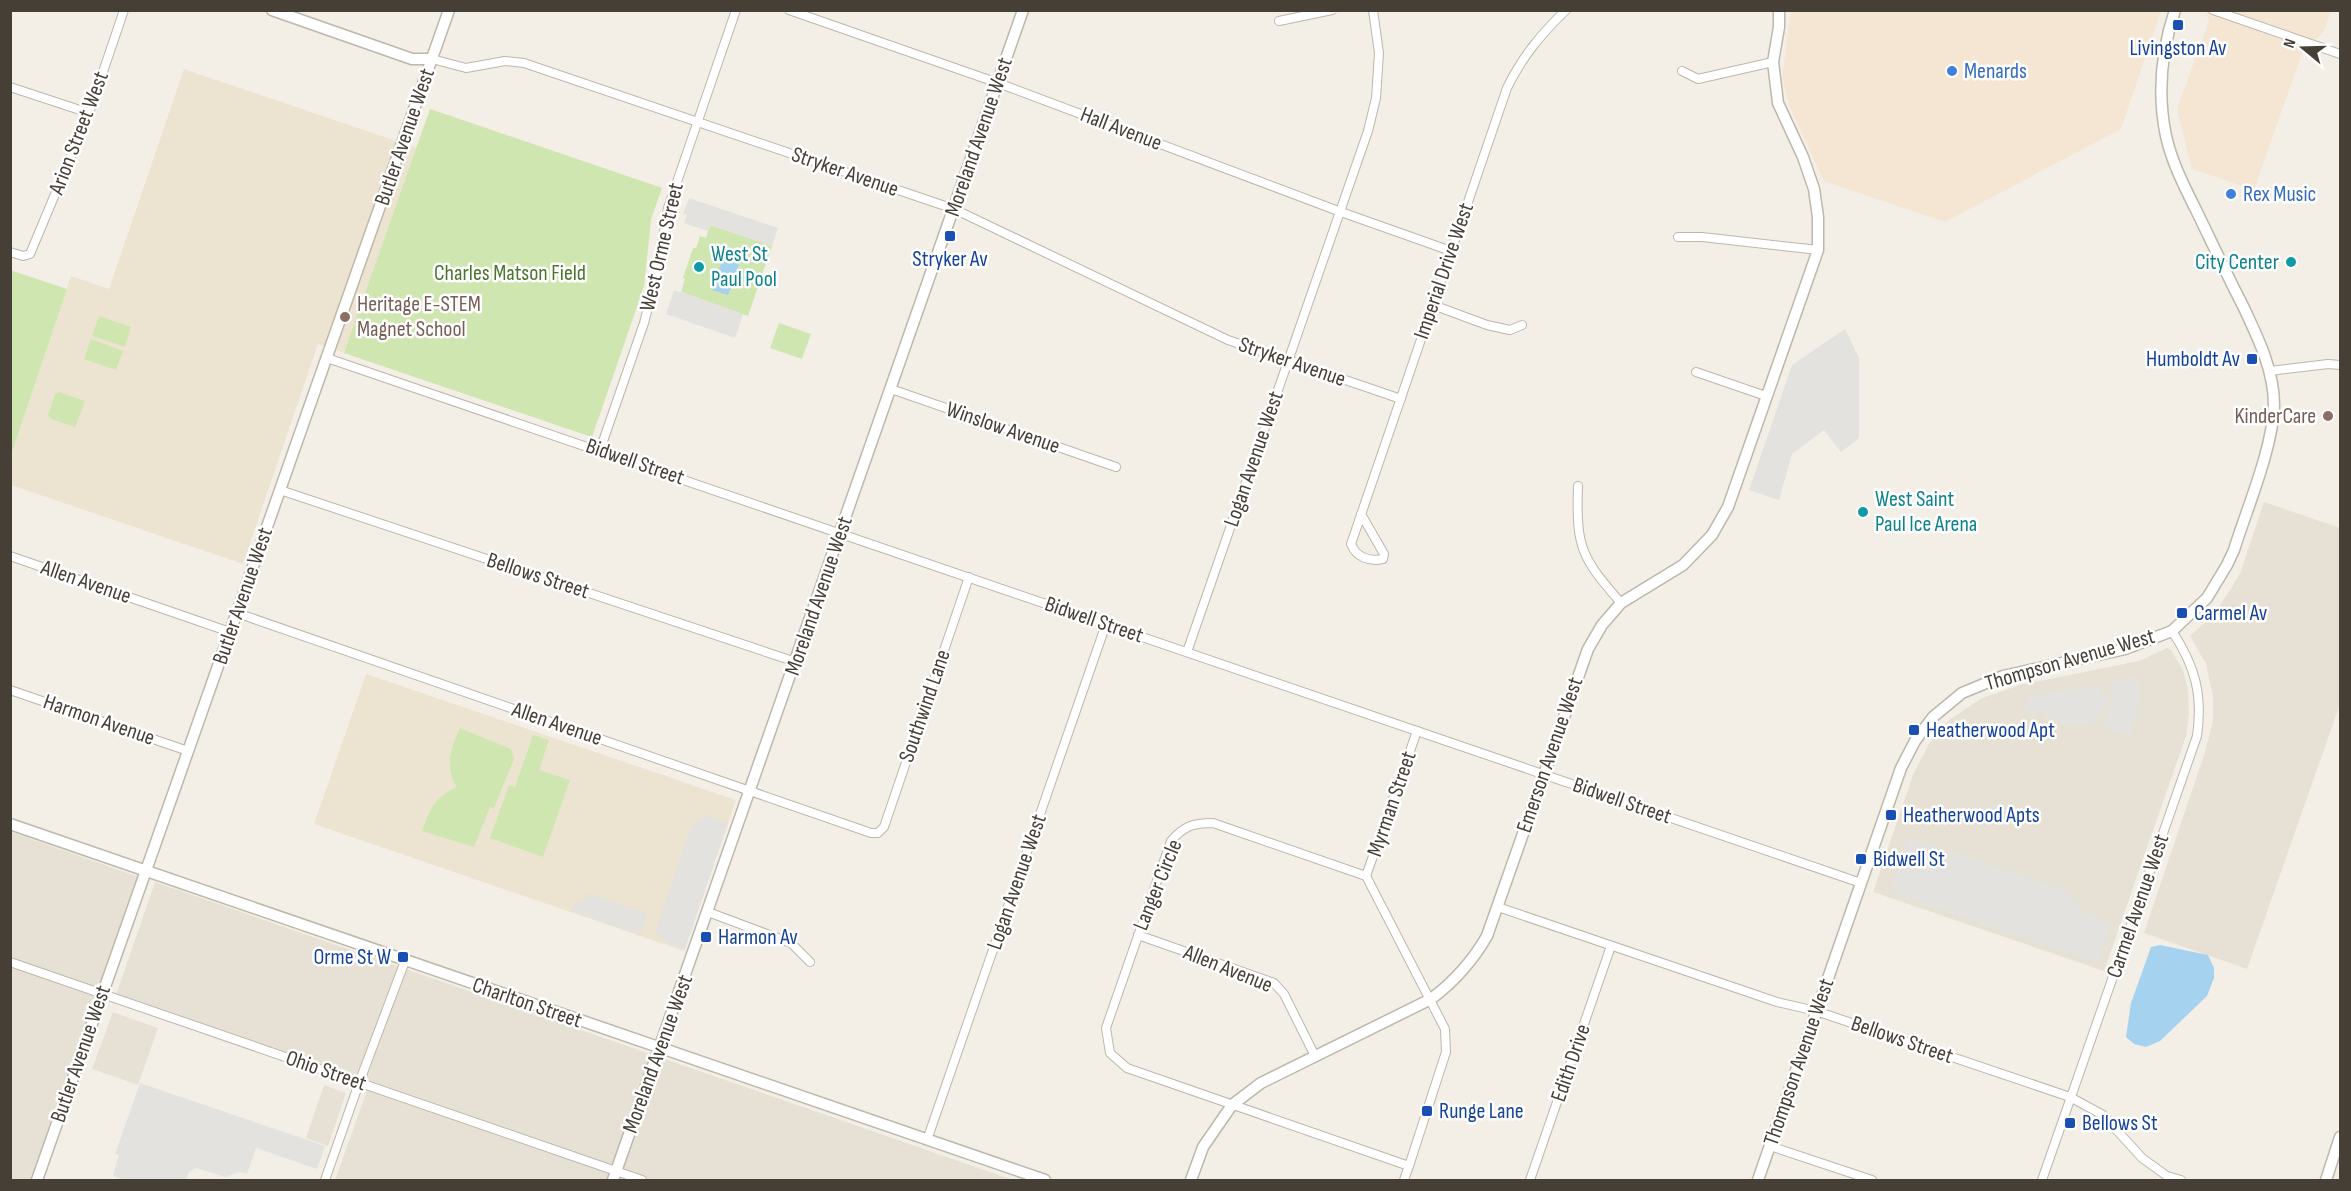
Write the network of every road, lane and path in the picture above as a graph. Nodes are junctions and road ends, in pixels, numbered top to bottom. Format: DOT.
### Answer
graph roads {
  1 [pos="124,10"];
  2 [pos="272,10"];
  3 [pos="449,10"];
  4 [pos="736,10"];
  5 [pos="789,10"];
  6 [pos="1023,10"];
  7 [pos="1332,10"];
  8 [pos="1373,10"];
  9 [pos="1566,10"];
  10 [pos="1779,10"];
  11 [pos="2175,10"];
  12 [pos="2214,10"];
  13 [pos="1279,21"];
  14 [pos="2340,54"];
  15 [pos="432,59"];
  16 [pos="1773,62"];
  17 [pos="1682,71"];
  18 [pos="998,83"];
  19 [pos="10,87"];
  20 [pos="89,113"];
  21 [pos="697,122"];
  22 [pos="954,209"];
  23 [pos="1341,212"];
  24 [pos="1678,237"];
  25 [pos="1451,250"];
  26 [pos="1818,250"];
  27 [pos="10,252"];
  28 [pos="1432,305"];
  29 [pos="1522,325"];
  30 [pos="327,358"];
  31 [pos="1288,360"];
  32 [pos="2340,365"];
  33 [pos="2270,371"];
  34 [pos="1696,372"];
  35 [pos="891,389"];
  36 [pos="1766,396"];
  37 [pos="1401,399"];
  38 [pos="600,450"];
  39 [pos="1116,467"];
  40 [pos="1578,486"];
  41 [pos="280,490"];
  42 [pos="1361,514"];
  43 [pos="841,533"];
  44 [pos="10,556"];
  45 [pos="969,577"];
  46 [pos="1621,603"];
  47 [pos="237,613"];
  48 [pos="1106,624"];
  49 [pos="2172,631"];
  50 [pos="230,632"];
  51 [pos="1187,652"];
  52 [pos="796,662"];
  53 [pos="10,690"];
  54 [pos="1417,731"];
  55 [pos="188,751"];
  56 [pos="1543,775"];
  57 [pos="751,791"];
  58 [pos="10,824"];
  59 [pos="878,832"];
  60 [pos="146,870"];
  61 [pos="1366,876"];
  62 [pos="1861,882"];
  63 [pos="1498,907"];
  64 [pos="708,912"];
  65 [pos="1138,935"];
  66 [pos="1611,946"];
  67 [pos="10,962"];
  68 [pos="405,962"];
  69 [pos="810,962"];
  70 [pos="102,994"];
  71 [pos="1431,999"];
  72 [pos="1816,1011"];
  73 [pos="660,1048"];
  74 [pos="1315,1056"];
  75 [pos="359,1083"];
  76 [pos="2070,1097"];
  77 [pos="1232,1105"];
  78 [pos="2340,1137"];
  79 [pos="927,1140"];
  80 [pos="1770,1146"];
  81 [pos="1409,1166"];
  82 [pos="615,1176"];
  83 [pos="37,1180"];
  84 [pos="325,1180"];
  85 [pos="642,1180"];
  86 [pos="1045,1180"];
  87 [pos="1191,1180"];
  88 [pos="1404,1180"];
  89 [pos="1530,1180"];
  90 [pos="1758,1180"];
  91 [pos="1872,1180"];
  92 [pos="2042,1180"];
  93 [pos="2181,1180"];
  94 [pos="2326,1180"];
  1 -- 20 [label="street, Arion Street West"];
  2 -- 15 [label="street, Stryker Avenue"];
  3 -- 15 [label="street, Butler Avenue West"];
  4 -- 21 [label="street, West Orme Street"];
  5 -- 18 [label="street, Hall Avenue"];
  6 -- 18 [label="street, Moreland Avenue West"];
  7 -- 13 [label="street"];
  8 -- 23 [label="street, Logan Avenue West"];
  9 -- 25 [label="street, Imperial Drive West"];
  10 -- 16 [label="street, Emerson Avenue West"];
  11 -- 33 [label="street, Thompson Avenue West"];
  12 -- 14 [label="street"];
  15 -- 21 [label="street, Stryker Avenue"];
  15 -- 30 [label="street, Butler Avenue West"];
  16 -- 17 [label="street"];
  16 -- 26 [label="street, Emerson Avenue West"];
  18 -- 22 [label="street, Moreland Avenue West"];
  18 -- 23 [label="street, Hall Avenue"];
  19 -- 20 [label="street"];
  20 -- 27 [label="street, Arion Street West"];
  21 -- 22 [label="street, Stryker Avenue"];
  21 -- 38 [label="street, West Orme Street"];
  22 -- 31 [label="street, Stryker Avenue"];
  22 -- 35 [label="street, Moreland Avenue West"];
  23 -- 25 [label="street, Hall Avenue"];
  23 -- 31 [label="street, Logan Avenue West"];
  24 -- 26 [label="street"];
  25 -- 28 [label="street, Imperial Drive West"];
  26 -- 36 [label="street, Emerson Avenue West"];
  28 -- 29 [label="street"];
  28 -- 37 [label="street, Imperial Drive West"];
  30 -- 38 [label="street, Bidwell Street"];
  30 -- 41 [label="street, Butler Avenue West"];
  31 -- 37 [label="street, Stryker Avenue"];
  31 -- 51 [label="street, Logan Avenue West"];
  32 -- 33 [label="street"];
  33 -- 49 [label="street, Thompson Avenue West"];
  34 -- 36 [label="street"];
  35 -- 39 [label="street, Winslow Avenue"];
  35 -- 43 [label="street, Moreland Avenue West"];
  36 -- 46 [label="street, Emerson Avenue West"];
  37 -- 42 [label="street, Imperial Drive West"];
  38 -- 43 [label="street, Bidwell Street"];
  40 -- 46 [label="street"];
  41 -- 47 [label="street, Butler Avenue West"];
  41 -- 52 [label="street, Bellows Street"];
  42 -- 42 [label="street, Imperial Drive West"];
  43 -- 45 [label="street, Bidwell Street"];
  43 -- 52 [label="street, Moreland Avenue West"];
  44 -- 50 [label="street, Allen Avenue"];
  45 -- 48 [label="street, Bidwell Street"];
  45 -- 59 [label="street, Southwind Lane"];
  46 -- 56 [label="street, Emerson Avenue West"];
  47 -- 50 [label="street, Butler Avenue West"];
  47 -- 57 [label="street, Allen Avenue"];
  48 -- 51 [label="street, Bidwell Street"];
  48 -- 79 [label="street, Logan Avenue West"];
  49 -- 62 [label="street, Thompson Avenue West"];
  49 -- 76 [label="street, Carmel Avenue West"];
  50 -- 55 [label="street, Butler Avenue West"];
  51 -- 54 [label="street, Bidwell Street"];
  52 -- 57 [label="street, Moreland Avenue West"];
  53 -- 55 [label="street, Harmon Avenue"];
  54 -- 56 [label="street, Bidwell Street"];
  54 -- 61 [label="street, Myrman Street"];
  55 -- 60 [label="street, Butler Avenue West"];
  56 -- 62 [label="street, Bidwell Street"];
  56 -- 63 [label="street, Emerson Avenue West"];
  57 -- 59 [label="street, Allen Avenue"];
  57 -- 64 [label="street, Moreland Avenue West"];
  58 -- 60 [label="street, Charlton Street"];
  60 -- 68 [label="street, Charlton Street"];
  60 -- 70 [label="street, Butler Avenue West"];
  61 -- 65 [label="street, Langer Circle"];
  61 -- 71 [label="street"];
  62 -- 72 [label="street, Thompson Avenue West"];
  63 -- 66 [label="street, Bellows Street"];
  63 -- 71 [label="street, Emerson Avenue West"];
  64 -- 69 [label="street"];
  64 -- 73 [label="street, Moreland Avenue West"];
  65 -- 74 [label="street, Allen Avenue"];
  65 -- 77 [label="street, Langer Circle"];
  66 -- 72 [label="street, Bellows Street"];
  66 -- 89 [label="street, Edith Drive"];
  67 -- 70 [label="street, Ohio Street"];
  68 -- 73 [label="street, Charlton Street"];
  68 -- 75 [label="street"];
  70 -- 75 [label="street, Ohio Street"];
  70 -- 83 [label="street, Butler Avenue West"];
  71 -- 74 [label="street, Emerson Avenue West"];
  71 -- 81 [label="street"];
  72 -- 76 [label="street, Bellows Street"];
  72 -- 80 [label="street, Thompson Avenue West"];
  73 -- 79 [label="street, Charlton Street"];
  73 -- 82 [label="street, Moreland Avenue West"];
  74 -- 77 [label="street, Emerson Avenue West"];
  75 -- 82 [label="street, Ohio Street"];
  75 -- 84 [label="street"];
  76 -- 92 [label="street, Carmel Avenue West"];
  76 -- 93 [label="street, Bellows Street"];
  77 -- 81 [label="street, Langer Circle"];
  77 -- 87 [label="street, Emerson Avenue West"];
  78 -- 94 [label="street"];
  79 -- 86 [label="street, Charlton Street"];
  80 -- 90 [label="street, Thompson Avenue West"];
  80 -- 91 [label="street"];
  81 -- 88 [label="street"];
  82 -- 85 [label="street, Ohio Street"];
}
